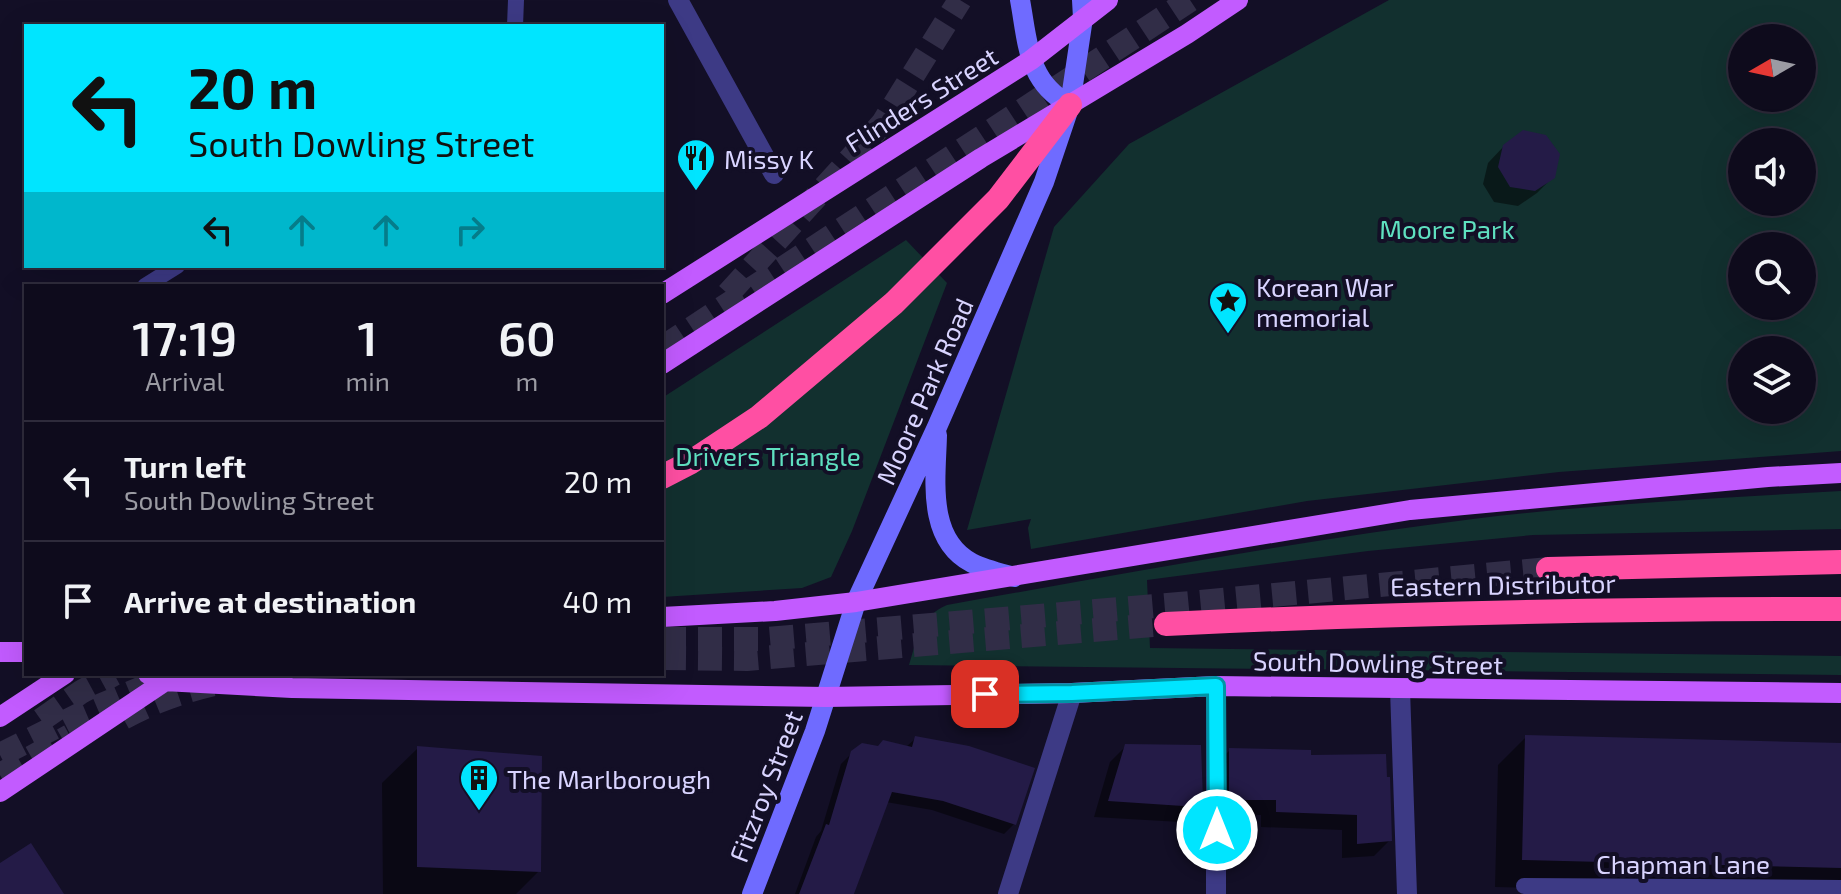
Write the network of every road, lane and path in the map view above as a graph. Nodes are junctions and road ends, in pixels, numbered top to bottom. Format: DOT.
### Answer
graph roads {
  1 [pos="516,0"];
  2 [pos="678,0"];
  3 [pos="1020,0"];
  4 [pos="1108,0"];
  5 [pos="1238,0"];
  6 [pos="1085,6"];
  7 [pos="515,24"];
  8 [pos="1031,60"];
  9 [pos="1070,105"];
  10 [pos="774,174"];
  11 [pos="174,268"];
  12 [pos="148,284"];
  13 [pos="664,293"];
  14 [pos="664,363"];
  15 [pos="937,427"];
  16 [pos="1841,473"];
  17 [pos="664,476"];
  18 [pos="1841,562"];
  19 [pos="1548,569"];
  20 [pos="1014,577"];
  21 [pos="856,602"];
  22 [pos="1841,609"];
  23 [pos="664,617"];
  24 [pos="1166,624"];
  25 [pos="0,652"];
  26 [pos="24,652"];
  27 [pos="62,676"];
  28 [pos="163,676"];
  29 [pos="1216,686"];
  30 [pos="1400,689"];
  31 [pos="1072,693"];
  32 [pos="1841,693"];
  33 [pos="826,697"];
  34 [pos="0,717"];
  35 [pos="0,792"];
  36 [pos="1524,886"];
  37 [pos="1841,888"];
  38 [pos="752,894"];
  39 [pos="1008,894"];
  40 [pos="1216,894"];
  41 [pos="1407,894"];
  1 -- 7 [label="lane"];
  2 -- 10 [label="street"];
  3 -- 8 [label="main road"];
  4 -- 6 [label="main road, Flinders Street"];
  5 -- 9 [label="main road"];
  6 -- 8 [label="main road, Flinders Street"];
  6 -- 9 [label="main road, Moore Park Road"];
  8 -- 9 [label="main road"];
  8 -- 13 [label="main road, Flinders Street"];
  9 -- 14 [label="main road"];
  9 -- 15 [label="main road, Moore Park Road"];
  9 -- 17 [label="highway"];
  11 -- 12 [label="lane"];
  15 -- 20 [label="main road"];
  15 -- 21 [label="main road, Moore Park Road"];
  16 -- 20 [label="main road"];
  18 -- 19 [label="highway, Eastern Distributor"];
  20 -- 21 [label="main road"];
  21 -- 23 [label="main road"];
  21 -- 33 [label="main road, Moore Park Road"];
  22 -- 24 [label="highway, Eastern Distributor"];
  25 -- 26 [label="main road"];
  27 -- 34 [label="main road"];
  28 -- 33 [label="main road, South Dowling Street"];
  28 -- 35 [label="main road"];
  29 -- 30 [label="main road, South Dowling Street"];
  29 -- 31 [label="main road, South Dowling Street"];
  29 -- 40 [label="street"];
  30 -- 32 [label="main road, South Dowling Street"];
  30 -- 41 [label="street"];
  31 -- 33 [label="main road, South Dowling Street"];
  31 -- 39 [label="street"];
  33 -- 38 [label="main road, Fitzroy Street"];
  36 -- 37 [label="lane, Chapman Lane"];
}
